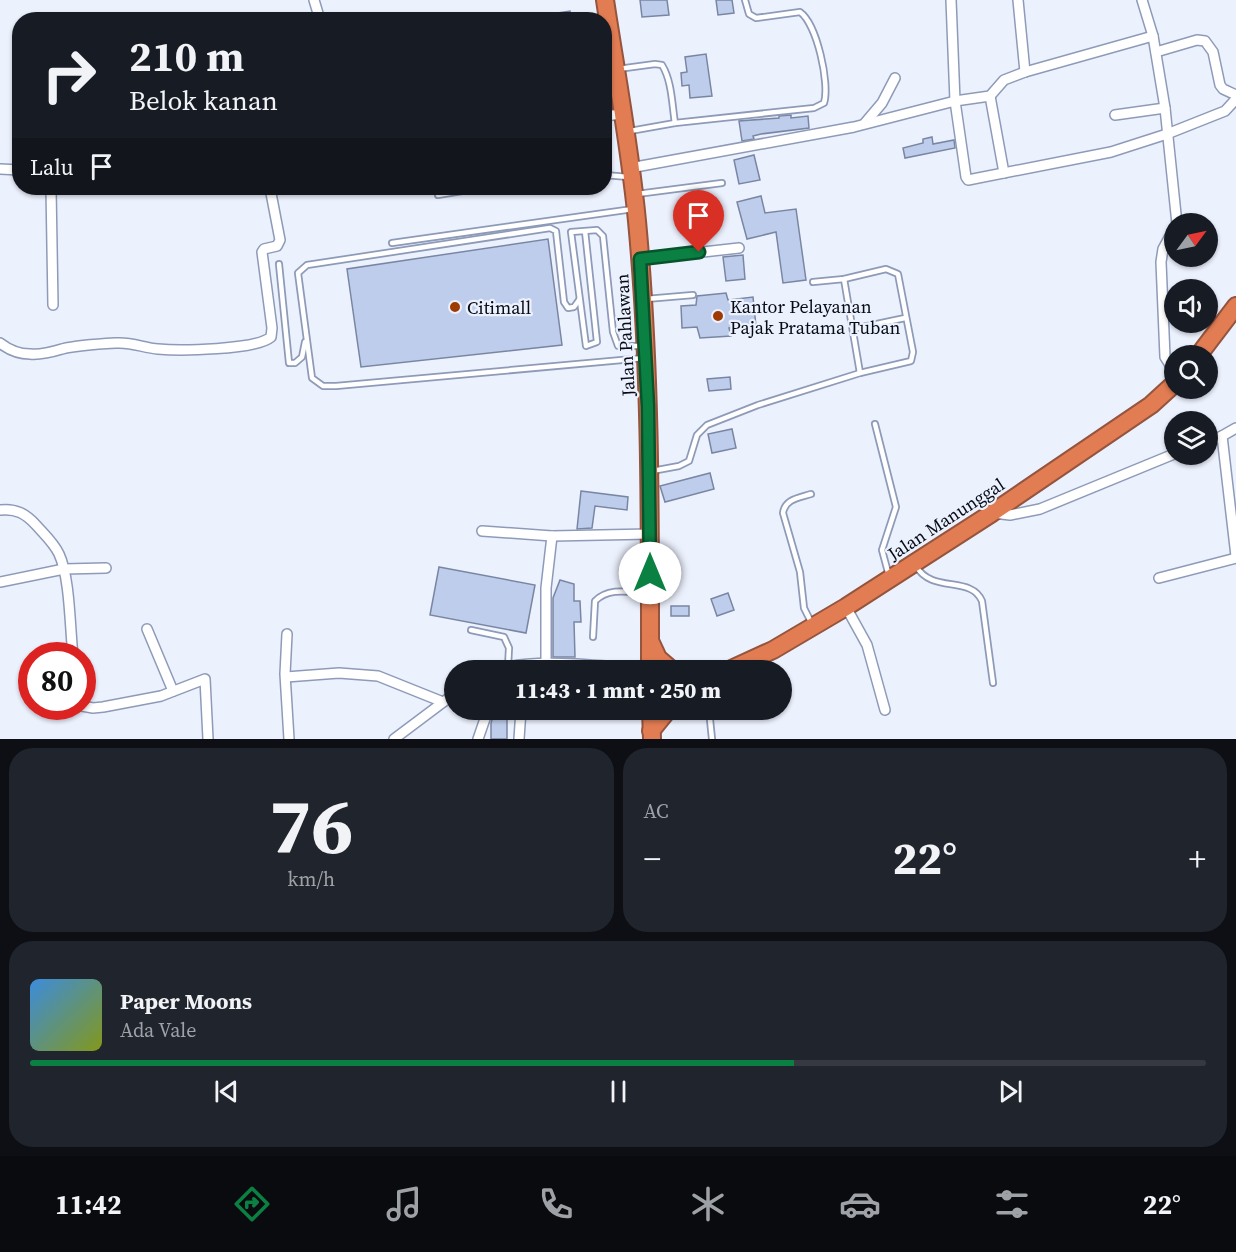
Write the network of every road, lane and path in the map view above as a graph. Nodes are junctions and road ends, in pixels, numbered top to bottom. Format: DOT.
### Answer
graph roads {
  1 [pos="745,0"];
  2 [pos="951,0"];
  3 [pos="1018,0"];
  4 [pos="1142,0"];
  5 [pos="1153,36"];
  6 [pos="612,48"];
  7 [pos="1156,52"];
  8 [pos="615,69"];
  9 [pos="1025,72"];
  10 [pos="895,78"];
  11 [pos="990,96"];
  12 [pos="1236,97"];
  13 [pos="956,101"];
  14 [pos="1165,108"];
  15 [pos="622,114"];
  16 [pos="612,115"];
  17 [pos="1115,115"];
  18 [pos="675,123"];
  19 [pos="865,123"];
  20 [pos="625,132"];
  21 [pos="1167,134"];
  22 [pos="631,173"];
  23 [pos="1004,173"];
  24 [pos="612,174"];
  25 [pos="722,183"];
  26 [pos="51,195"];
  27 [pos="271,195"];
  28 [pos="635,202"];
  29 [pos="1176,213"];
  30 [pos="556,220"];
  31 [pos="556,231"];
  32 [pos="585,231"];
  33 [pos="392,243"];
  34 [pos="1164,247"];
  35 [pos="739,248"];
  36 [pos="640,259"];
  37 [pos="279,264"];
  38 [pos="844,279"];
  39 [pos="813,282"];
  40 [pos="693,296"];
  41 [pos="643,299"];
  42 [pos="579,300"];
  43 [pos="53,305"];
  44 [pos="1236,306"];
  45 [pos="905,318"];
  46 [pos="853,329"];
  47 [pos="306,337"];
  48 [pos="0,343"];
  49 [pos="1164,345"];
  50 [pos="1206,345"];
  51 [pos="646,352"];
  52 [pos="860,373"];
  53 [pos="1164,393"];
  54 [pos="875,424"];
  55 [pos="1236,428"];
  56 [pos="1222,436"];
  57 [pos="1218,438"];
  58 [pos="1164,458"];
  59 [pos="649,471"];
  60 [pos="811,494"];
  61 [pos="0,510"];
  62 [pos="992,513"];
  63 [pos="482,531"];
  64 [pos="650,534"];
  65 [pos="552,536"];
  66 [pos="1236,557"];
  67 [pos="914,563"];
  68 [pos="106,568"];
  69 [pos="64,569"];
  70 [pos="1159,578"];
  71 [pos="890,579"];
  72 [pos="0,582"];
  73 [pos="650,593"];
  74 [pos="846,607"];
  75 [pos="813,627"];
  76 [pos="147,629"];
  77 [pos="471,630"];
  78 [pos="287,634"];
  79 [pos="593,637"];
  80 [pos="72,642"];
  81 [pos="650,643"];
  82 [pos="508,660"];
  83 [pos="546,660"];
  84 [pos="650,660"];
  85 [pos="660,660"];
  86 [pos="751,660"];
  87 [pos="286,677"];
  88 [pos="993,683"];
  89 [pos="173,691"];
  90 [pos="443,702"];
  91 [pos="96,707"];
  92 [pos="885,710"];
  93 [pos="484,720"];
  94 [pos="520,720"];
  95 [pos="651,720"];
  96 [pos="662,720"];
  97 [pos="710,720"];
  98 [pos="652,735"];
  99 [pos="208,739"];
  100 [pos="289,739"];
  101 [pos="394,739"];
  102 [pos="477,739"];
  103 [pos="519,739"];
  104 [pos="712,739"];
  1 -- 18 [label="lane"];
  2 -- 13 [label="street"];
  3 -- 9 [label="street"];
  4 -- 5 [label="street"];
  5 -- 7 [label="street"];
  5 -- 9 [label="street"];
  6 -- 8 [label="highway, Jalan Pahlawan"];
  7 -- 12 [label="street"];
  7 -- 14 [label="street"];
  8 -- 15 [label="highway, Jalan Pahlawan"];
  8 -- 18 [label="lane"];
  9 -- 11 [label="street"];
  10 -- 19 [label="street"];
  11 -- 13 [label="street"];
  11 -- 23 [label="street"];
  12 -- 21 [label="street"];
  13 -- 19 [label="street"];
  13 -- 23 [label="street"];
  14 -- 17 [label="street"];
  14 -- 21 [label="street"];
  15 -- 16 [label="street"];
  15 -- 20 [label="highway, Jalan Pahlawan"];
  18 -- 20 [label="lane"];
  19 -- 22 [label="street"];
  20 -- 22 [label="highway, Jalan Pahlawan"];
  21 -- 23 [label="street"];
  21 -- 29 [label="street"];
  22 -- 24 [label="lane"];
  22 -- 28 [label="highway, Jalan Pahlawan"];
  25 -- 28 [label="lane"];
  26 -- 43 [label="street"];
  27 -- 48 [label="street"];
  28 -- 30 [label="lane"];
  28 -- 36 [label="highway, Jalan Pahlawan"];
  30 -- 31 [label="lane"];
  30 -- 33 [label="lane"];
  31 -- 42 [label="lane"];
  31 -- 47 [label="lane"];
  32 -- 42 [label="lane"];
  32 -- 42 [label="lane"];
  32 -- 51 [label="lane"];
  34 -- 49 [label="street"];
  35 -- 36 [label="street"];
  36 -- 41 [label="highway, Jalan Pahlawan"];
  37 -- 47 [label="lane"];
  38 -- 39 [label="lane"];
  38 -- 45 [label="lane"];
  38 -- 46 [label="lane"];
  40 -- 41 [label="lane"];
  41 -- 51 [label="highway, Jalan Pahlawan"];
  44 -- 50 [label="highway"];
  45 -- 46 [label="lane"];
  45 -- 52 [label="lane"];
  46 -- 52 [label="lane"];
  47 -- 51 [label="lane"];
  51 -- 59 [label="highway, Jalan Pahlawan"];
  52 -- 59 [label="lane"];
  53 -- 62 [label="highway, Jalan Manunggal"];
  54 -- 71 [label="lane"];
  55 -- 56 [label="street"];
  56 -- 57 [label="street"];
  56 -- 66 [label="street"];
  58 -- 62 [label="street"];
  59 -- 64 [label="highway, Jalan Pahlawan"];
  60 -- 75 [label="lane"];
  61 -- 69 [label="street"];
  62 -- 67 [label="highway, Jalan Manunggal"];
  63 -- 65 [label="street"];
  64 -- 65 [label="street"];
  64 -- 73 [label="highway, Jalan Pahlawan"];
  65 -- 83 [label="street"];
  66 -- 70 [label="street"];
  67 -- 71 [label="highway, Jalan Manunggal"];
  67 -- 88 [label="lane"];
  68 -- 69 [label="street"];
  69 -- 72 [label="street"];
  69 -- 80 [label="street"];
  71 -- 74 [label="highway, Jalan Manunggal"];
  73 -- 79 [label="lane"];
  73 -- 81 [label="highway, Jalan Pahlawan"];
  74 -- 75 [label="highway, Jalan Manunggal"];
  74 -- 92 [label="street"];
  75 -- 86 [label="highway, Jalan Manunggal"];
  76 -- 89 [label="street"];
  77 -- 82 [label="lane"];
  78 -- 87 [label="street"];
  81 -- 84 [label="highway, Jalan Pahlawan"];
  81 -- 85 [label="highway"];
  87 -- 90 [label="street"];
  87 -- 100 [label="street"];
  89 -- 91 [label="street"];
  89 -- 99 [label="street"];
  90 -- 101 [label="street"];
  93 -- 102 [label="street"];
  94 -- 103 [label="street"];
  95 -- 98 [label="highway"];
  96 -- 98 [label="highway"];
  97 -- 104 [label="lane"];
}
